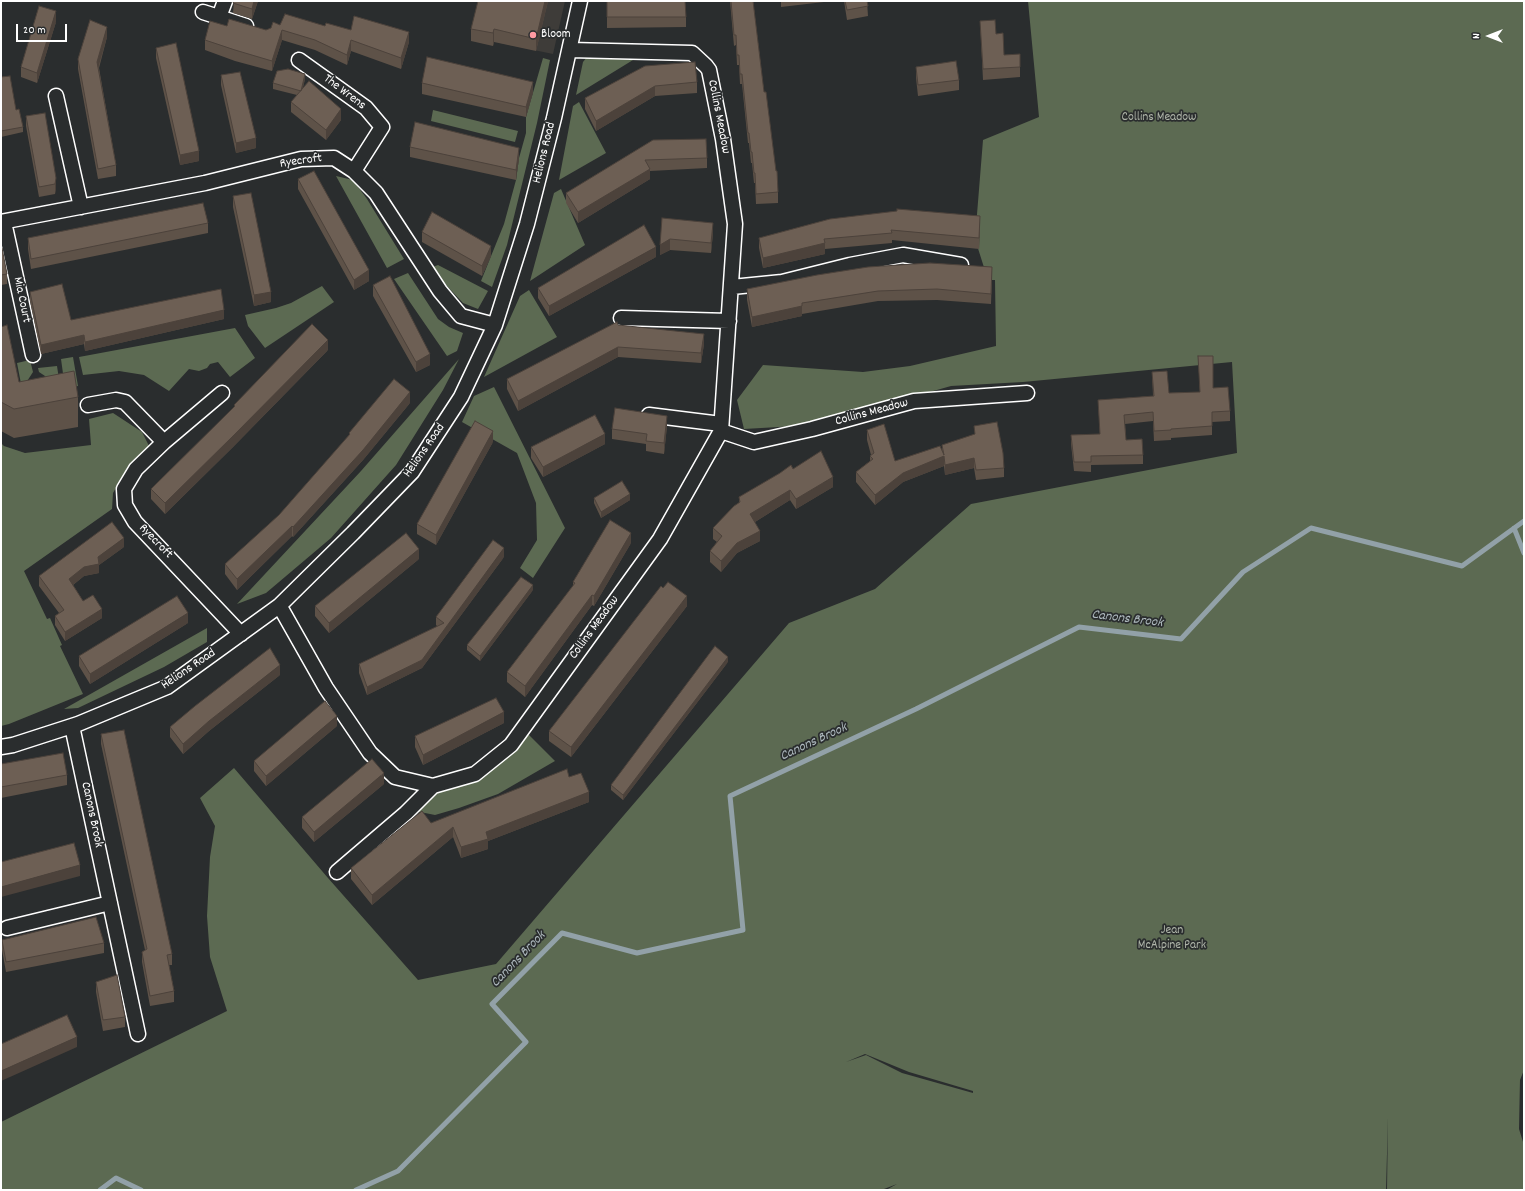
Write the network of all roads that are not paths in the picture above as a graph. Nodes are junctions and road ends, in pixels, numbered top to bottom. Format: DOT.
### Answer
graph roads {
  1 [pos="225,1"];
  2 [pos="580,1"];
  3 [pos="203,12"];
  4 [pos="219,17"];
  5 [pos="259,30"];
  6 [pos="570,50"];
  7 [pos="299,60"];
  8 [pos="56,96"];
  9 [pos="354,171"];
  10 [pos="81,207"];
  11 [pos="2,222"];
  12 [pos="961,265"];
  13 [pos="732,287"];
  14 [pos="622,318"];
  15 [pos="729,321"];
  16 [pos="495,325"];
  17 [pos="33,355"];
  18 [pos="222,393"];
  19 [pos="1027,393"];
  20 [pos="88,405"];
  21 [pos="638,414"];
  22 [pos="721,427"];
  23 [pos="164,442"];
  24 [pos="279,606"];
  25 [pos="241,634"];
  26 [pos="72,726"];
  27 [pos="1,747"];
  28 [pos="433,786"];
  29 [pos="337,872"];
  30 [pos="110,903"];
  31 [pos="7,928"];
  32 [pos="138,1034"];
  1 -- 4 [label="street"];
  2 -- 6 [label="street, Helions Road"];
  3 -- 4 [label="street"];
  4 -- 5 [label="street"];
  6 -- 13 [label="street, Collins Meadow"];
  6 -- 16 [label="street, Helions Road"];
  7 -- 9 [label="street, The Wrens"];
  8 -- 10 [label="street"];
  9 -- 10 [label="street, Ryecroft"];
  9 -- 16 [label="street, Ryecroft"];
  10 -- 11 [label="street, Ryecroft"];
  11 -- 17 [label="street, Mia Court"];
  12 -- 13 [label="street"];
  13 -- 15 [label="street, Collins Meadow"];
  14 -- 15 [label="street"];
  15 -- 22 [label="street, Collins Meadow"];
  16 -- 24 [label="street, Helions Road"];
  18 -- 23 [label="street, Ryecroft"];
  19 -- 22 [label="street, Collins Meadow"];
  20 -- 23 [label="street"];
  21 -- 22 [label="street, Collins Meadow"];
  22 -- 28 [label="street, Collins Meadow"];
  23 -- 25 [label="street, Ryecroft"];
  24 -- 25 [label="street, Helions Road"];
  24 -- 28 [label="street, Collins Meadow"];
  25 -- 26 [label="street, Helions Road"];
  26 -- 27 [label="street, Helions Road"];
  26 -- 30 [label="street, Canons Brook"];
  28 -- 29 [label="street, Collins Meadow"];
  30 -- 31 [label="street"];
  30 -- 32 [label="street, Canons Brook"];
}
